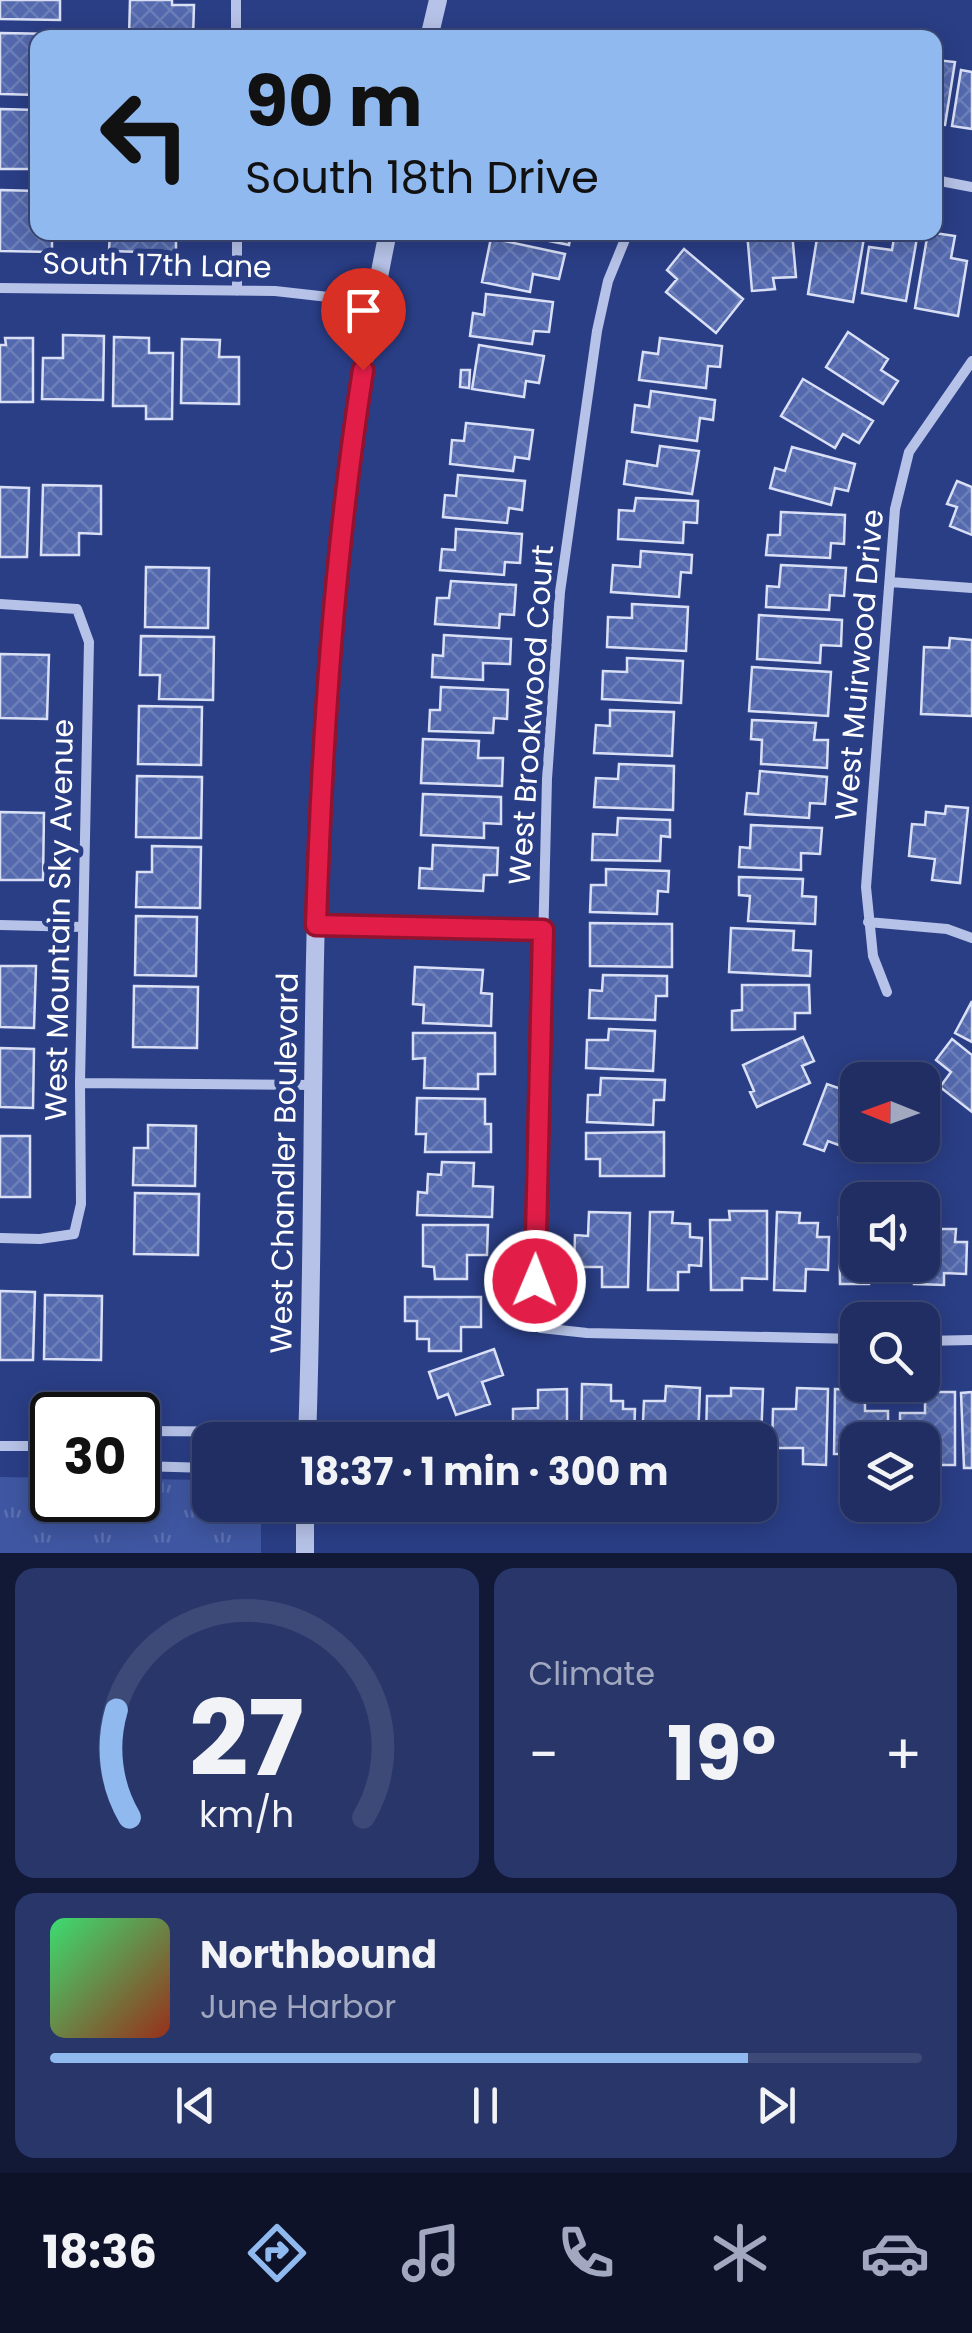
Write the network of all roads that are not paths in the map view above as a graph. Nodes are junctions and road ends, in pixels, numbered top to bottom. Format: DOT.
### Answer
graph roads {
  1 [pos="236,0"];
  2 [pos="438,0"];
  3 [pos="236,30"];
  4 [pos="431,30"];
  5 [pos="942,181"];
  6 [pos="972,187"];
  7 [pos="237,240"];
  8 [pos="386,240"];
  9 [pos="625,240"];
  10 [pos="0,288"];
  11 [pos="237,291"];
  12 [pos="374,302"];
  13 [pos="972,361"];
  14 [pos="890,582"];
  15 [pos="972,588"];
  16 [pos="0,604"];
  17 [pos="868,922"];
  18 [pos="0,925"];
  19 [pos="316,925"];
  20 [pos="83,927"];
  21 [pos="543,930"];
  22 [pos="972,938"];
  23 [pos="886,992"];
  24 [pos="80,1083"];
  25 [pos="312,1085"];
  26 [pos="0,1238"];
  27 [pos="840,1340"];
  28 [pos="972,1340"];
  29 [pos="940,1341"];
  30 [pos="307,1422"];
  31 [pos="160,1432"];
  32 [pos="192,1433"];
  33 [pos="0,1446"];
  34 [pos="30,1446"];
  35 [pos="160,1467"];
  36 [pos="192,1468"];
  37 [pos="306,1522"];
  38 [pos="306,1553"];
  1 -- 3 [label="street"];
  2 -- 4 [label="street"];
  5 -- 6 [label="street"];
  7 -- 11 [label="street"];
  8 -- 12 [label="street, West Chandler Boulevard"];
  9 -- 21 [label="street, West Brookwood Court"];
  10 -- 11 [label="street, South 17th Lane"];
  11 -- 12 [label="street, South 17th Lane"];
  12 -- 19 [label="street, West Chandler Boulevard"];
  13 -- 14 [label="street, West Muirwood Drive"];
  14 -- 15 [label="street"];
  14 -- 17 [label="street, West Muirwood Drive"];
  16 -- 20 [label="street, West Mountain Sky Avenue"];
  17 -- 22 [label="street"];
  17 -- 23 [label="street, West Muirwood Drive"];
  18 -- 20 [label="street"];
  19 -- 21 [label="street"];
  19 -- 25 [label="street, West Chandler Boulevard"];
  20 -- 24 [label="street, West Mountain Sky Avenue"];
  21 -- 27 [label="street, West Brookwood Court"];
  24 -- 25 [label="street"];
  24 -- 26 [label="street, West Mountain Sky Avenue"];
  25 -- 30 [label="street, West Chandler Boulevard"];
  28 -- 29 [label="street"];
  31 -- 32 [label="street"];
  33 -- 34 [label="street"];
  35 -- 36 [label="street"];
  37 -- 38 [label="street"];
}
